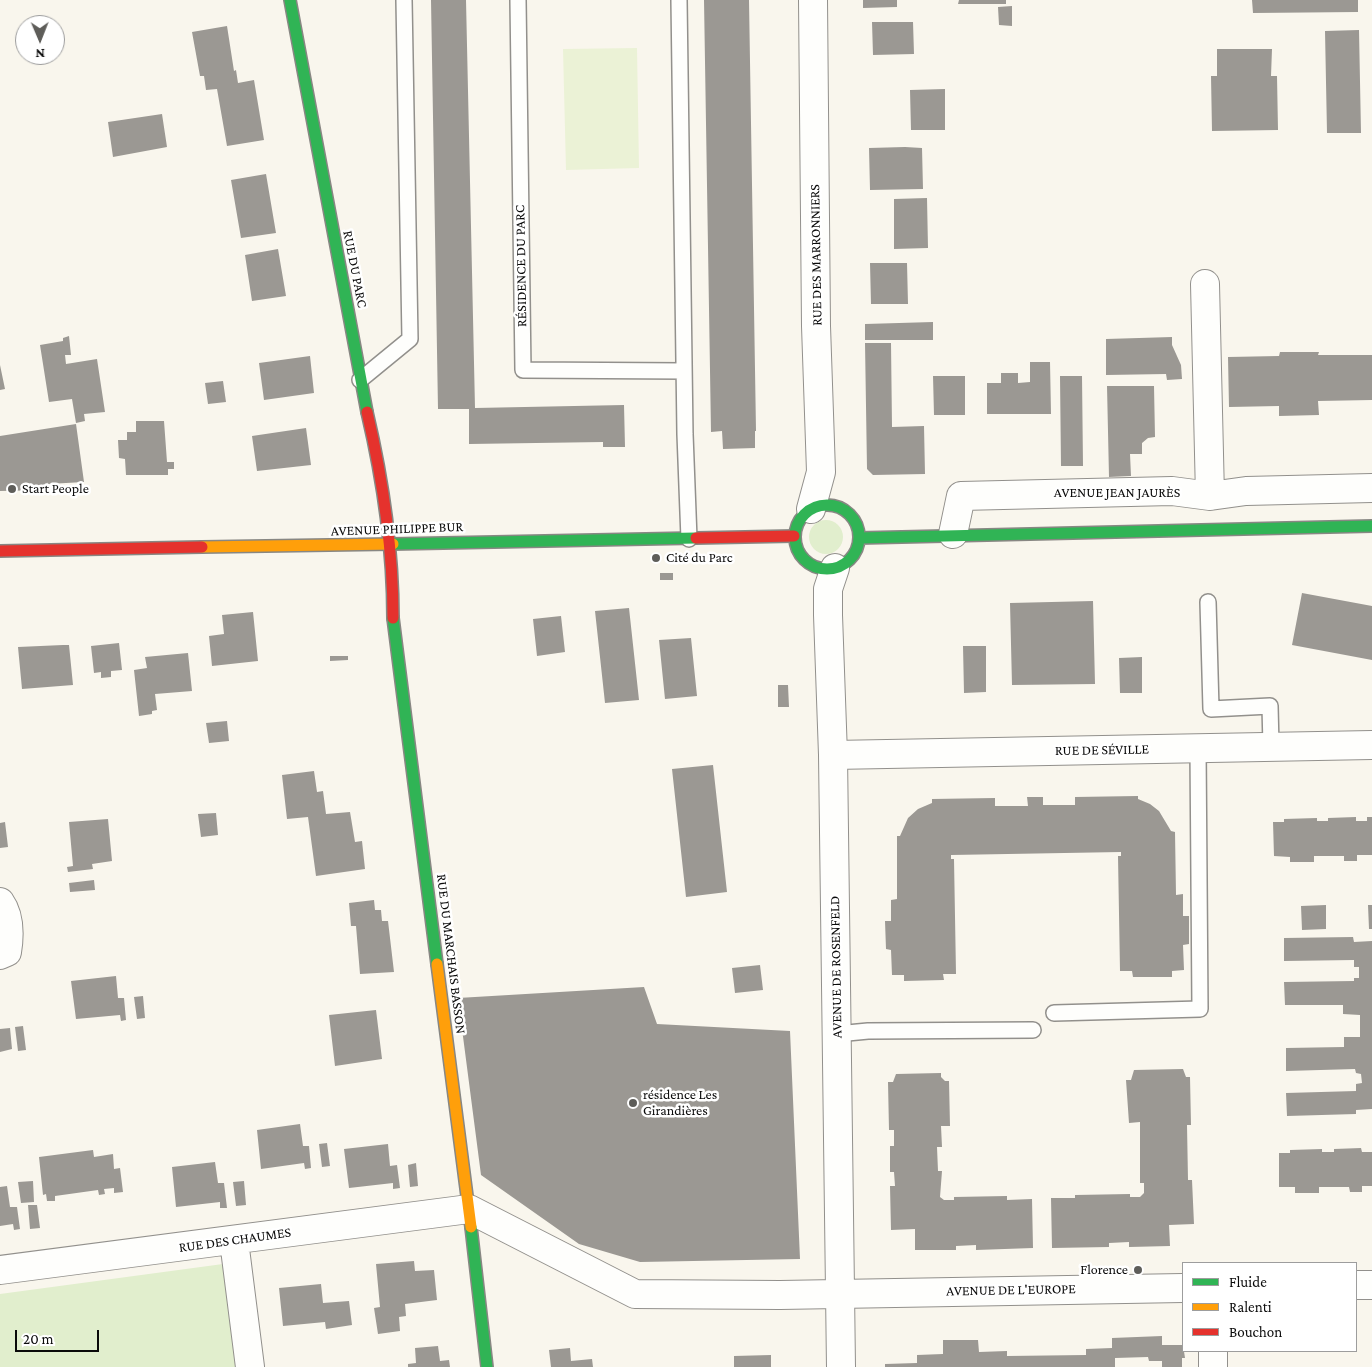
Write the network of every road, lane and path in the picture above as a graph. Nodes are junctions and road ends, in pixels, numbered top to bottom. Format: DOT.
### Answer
graph roads {
  1 [pos="290,0"];
  2 [pos="404,0"];
  3 [pos="518,0"];
  4 [pos="679,0"];
  5 [pos="813,0"];
  6 [pos="1205,284"];
  7 [pos="684,371"];
  8 [pos="360,380"];
  9 [pos="1372,488"];
  10 [pos="1210,496"];
  11 [pos="811,508"];
  12 [pos="1372,526"];
  13 [pos="952,534"];
  14 [pos="794,536"];
  15 [pos="859,538"];
  16 [pos="689,539"];
  17 [pos="389,544"];
  18 [pos="0,551"];
  19 [pos="834,568"];
  20 [pos="1208,602"];
  21 [pos="1372,745"];
  22 [pos="1271,746"];
  23 [pos="1198,748"];
  24 [pos="833,755"];
  25 [pos="0,902"];
  26 [pos="0,956"];
  27 [pos="1054,1013"];
  28 [pos="1033,1030"];
  29 [pos="837,1034"];
  30 [pos="469,1209"];
  31 [pos="234,1241"];
  32 [pos="0,1270"];
  33 [pos="1372,1285"];
  34 [pos="1357,1286"];
  35 [pos="1182,1288"];
  36 [pos="839,1294"];
  37 [pos="1213,1352"];
  38 [pos="250,1367"];
  39 [pos="487,1367"];
  40 [pos="841,1367"];
  41 [pos="1213,1367"];
  1 -- 8 [label="street, RUE DU PARC"];
  2 -- 8 [label="lane"];
  3 -- 7 [label="lane, RÉSIDENCE DU PARC"];
  4 -- 7 [label="lane"];
  5 -- 11 [label="street, RUE DES MARRONNIERS"];
  6 -- 10 [label="street"];
  7 -- 16 [label="lane"];
  8 -- 17 [label="street, RUE DU PARC"];
  9 -- 10 [label="street, AVENUE JEAN JAURÈS"];
  10 -- 13 [label="street, AVENUE JEAN JAURÈS"];
  11 -- 14 [label="street"];
  11 -- 15 [label="street"];
  12 -- 13 [label="street"];
  13 -- 15 [label="street"];
  14 -- 16 [label="street, AVENUE PHILIPPE BUR"];
  14 -- 19 [label="street"];
  15 -- 19 [label="street"];
  16 -- 17 [label="street, AVENUE PHILIPPE BUR"];
  17 -- 18 [label="street, AVENUE PHILIPPE BUR"];
  17 -- 30 [label="street, RUE DU MARCHAIS BASSON"];
  19 -- 24 [label="street, AVENUE DE ROSENFELD"];
  20 -- 22 [label="lane"];
  21 -- 22 [label="street, RUE DE SÉVILLE"];
  22 -- 23 [label="street, RUE DE SÉVILLE"];
  23 -- 24 [label="street, RUE DE SÉVILLE"];
  23 -- 27 [label="lane"];
  24 -- 29 [label="street, AVENUE DE ROSENFELD"];
  25 -- 26 [label="street"];
  28 -- 29 [label="lane"];
  29 -- 36 [label="street, AVENUE DE ROSENFELD"];
  30 -- 31 [label="street, RUE DES CHAUMES"];
  30 -- 36 [label="street, AVENUE DE L'EUROPE"];
  30 -- 39 [label="street, RUE DU MARCHAIS BASSON"];
  31 -- 32 [label="street, RUE DES CHAUMES"];
  31 -- 38 [label="street"];
  33 -- 34 [label="street"];
  35 -- 36 [label="street, AVENUE DE L'EUROPE"];
  36 -- 40 [label="street, AVENUE DE ROSENFELD"];
  37 -- 41 [label="street"];
}
